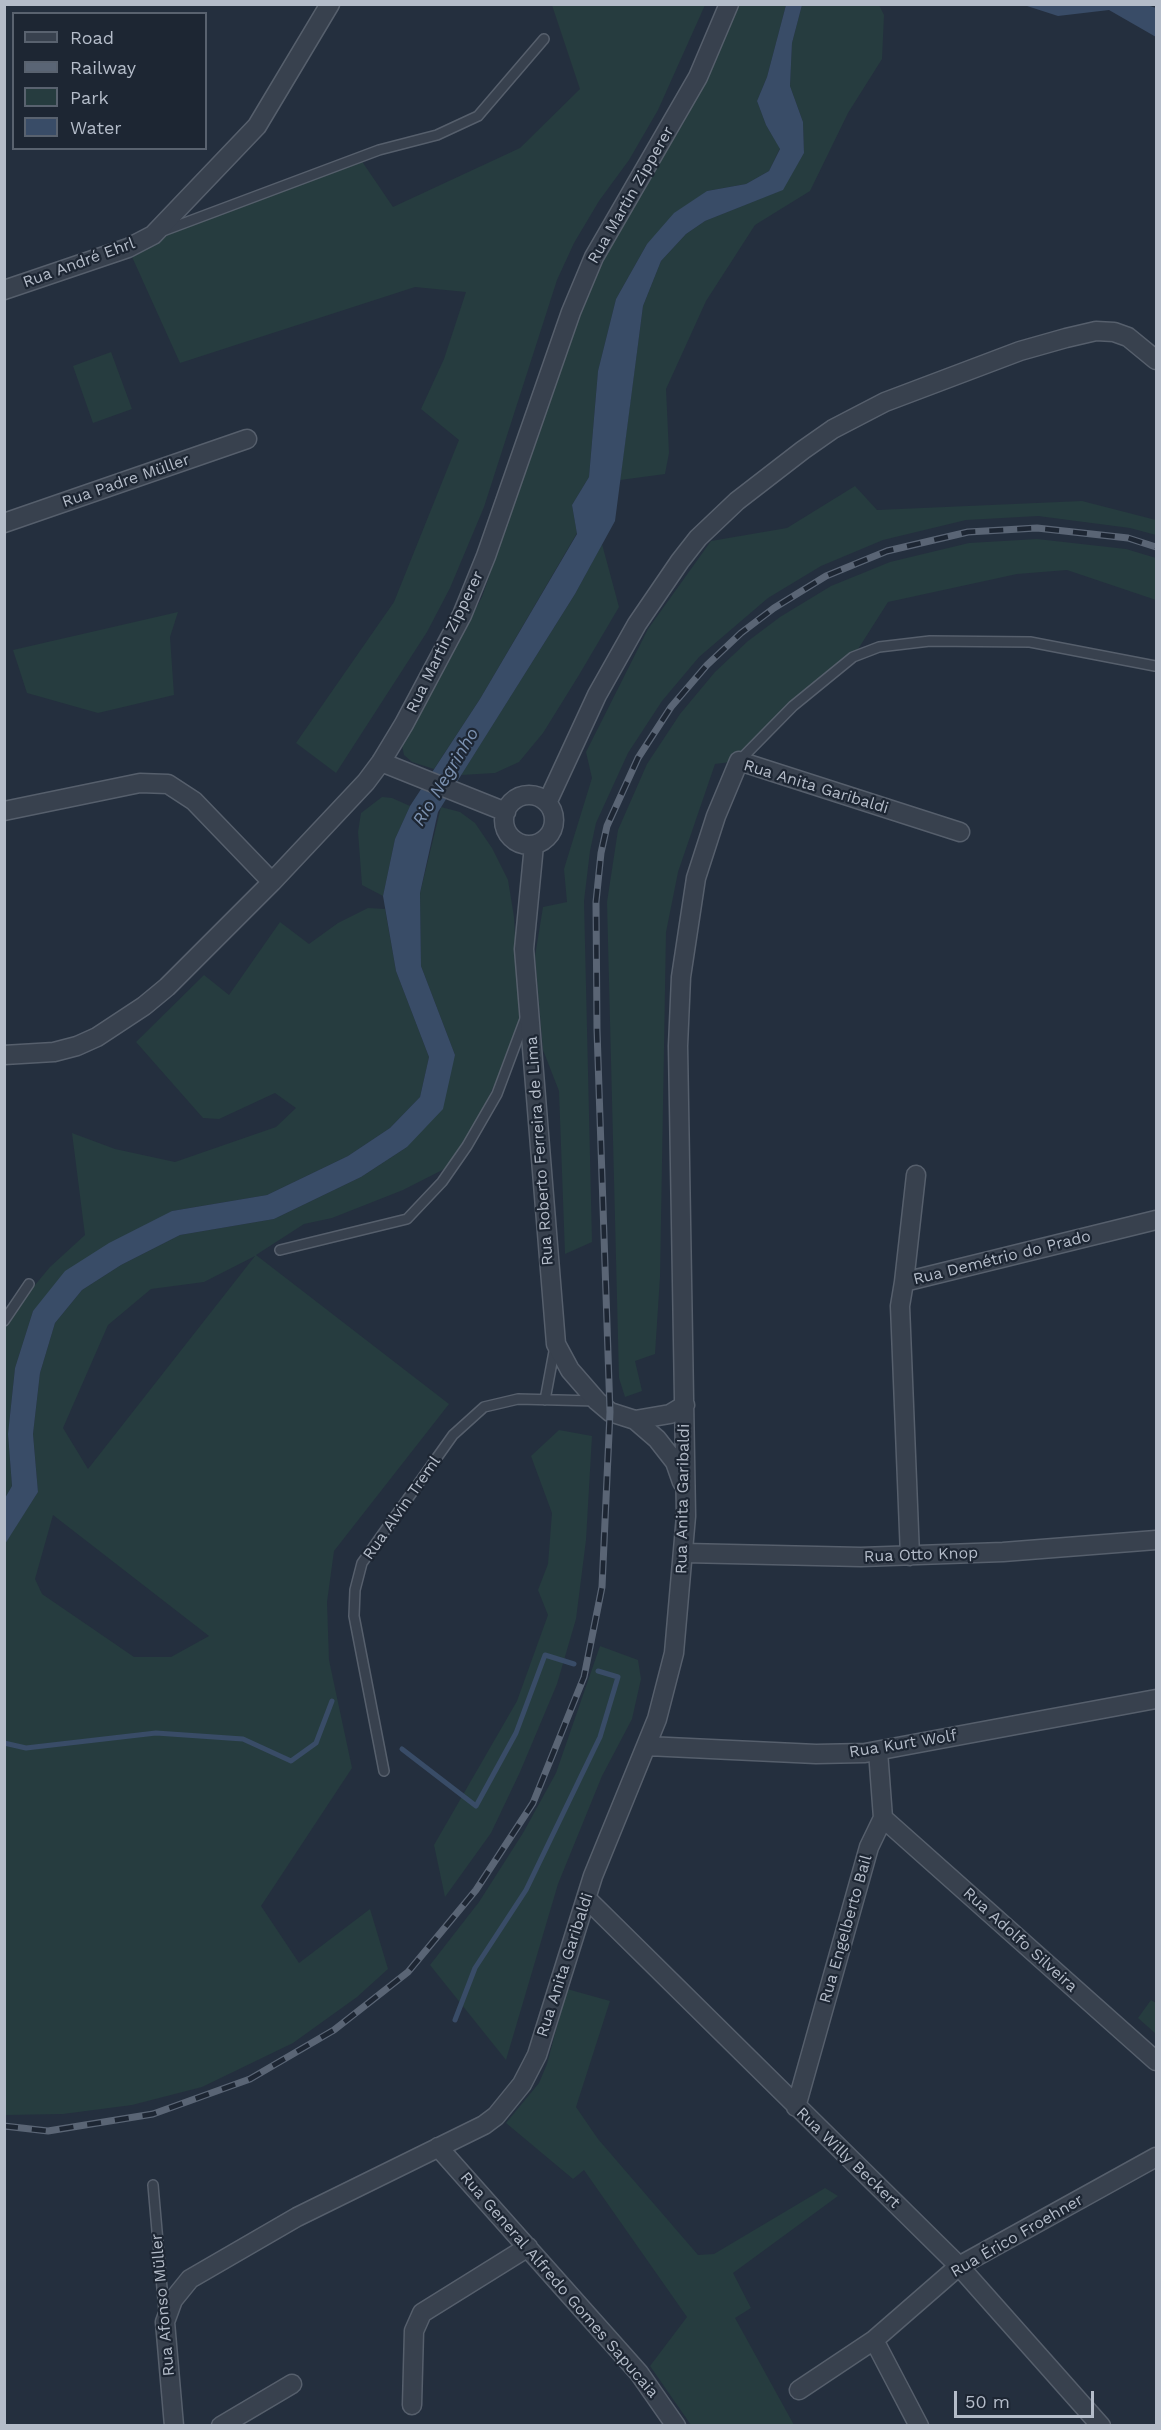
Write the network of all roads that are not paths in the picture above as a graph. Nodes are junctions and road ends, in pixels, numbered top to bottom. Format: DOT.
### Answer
graph roads {
  1 [pos="330,4"];
  2 [pos="729,4"];
  3 [pos="543,39"];
  4 [pos="153,235"];
  5 [pos="4,290"];
  6 [pos="1156,360"];
  7 [pos="247,439"];
  8 [pos="4,523"];
  9 [pos="1155,666"];
  10 [pos="739,760"];
  11 [pos="381,762"];
  12 [pos="547,803"];
  13 [pos="4,811"];
  14 [pos="506,812"];
  15 [pos="960,832"];
  16 [pos="534,845"];
  17 [pos="272,882"];
  18 [pos="529,1008"];
  19 [pos="4,1056"];
  20 [pos="916,1175"];
  21 [pos="1156,1220"];
  22 [pos="280,1250"];
  23 [pos="904,1282"];
  24 [pos="29,1284"];
  25 [pos="4,1321"];
  26 [pos="556,1344"];
  27 [pos="545,1400"];
  28 [pos="597,1401"];
  29 [pos="685,1405"];
  30 [pos="635,1420"];
  31 [pos="685,1489"];
  32 [pos="1156,1540"];
  33 [pos="685,1553"];
  34 [pos="910,1556"];
  35 [pos="1156,1699"];
  36 [pos="647,1746"];
  37 [pos="878,1751"];
  38 [pos="384,1772"];
  39 [pos="883,1818"];
  40 [pos="586,1898"];
  41 [pos="1156,2061"];
  42 [pos="796,2107"];
  43 [pos="438,2147"];
  44 [pos="1156,2157"];
  45 [pos="153,2185"];
  46 [pos="528,2247"];
  47 [pos="959,2266"];
  48 [pos="165,2322"];
  49 [pos="874,2340"];
  50 [pos="291,2384"];
  51 [pos="799,2390"];
  52 [pos="412,2405"];
  53 [pos="174,2426"];
  54 [pos="221,2426"];
  55 [pos="676,2426"];
  56 [pos="919,2426"];
  57 [pos="1101,2426"];
  1 -- 4 [label="street, Rua André Ehrl"];
  2 -- 11 [label="street, Rua Martin Zipperer"];
  3 -- 4 [label="lane"];
  4 -- 5 [label="street, Rua André Ehrl"];
  6 -- 12 [label="street"];
  7 -- 8 [label="street, Rua Padre Müller"];
  9 -- 10 [label="lane"];
  10 -- 15 [label="street, Rua Anita Garibaldi"];
  10 -- 29 [label="street, Rua Anita Garibaldi"];
  11 -- 14 [label="street"];
  11 -- 17 [label="street, Rua Martin Zipperer"];
  12 -- 14 [label="street"];
  12 -- 16 [label="street"];
  13 -- 17 [label="street"];
  14 -- 16 [label="street"];
  16 -- 18 [label="street, Rua Roberto Ferreira de Lima"];
  17 -- 19 [label="street, Rua Martin Zipperer"];
  18 -- 22 [label="lane"];
  18 -- 26 [label="street, Rua Roberto Ferreira de Lima"];
  20 -- 23 [label="street"];
  21 -- 23 [label="street, Rua Demétrio do Prado"];
  23 -- 34 [label="street, Rua Demétrio do Prado"];
  24 -- 25 [label="lane"];
  26 -- 27 [label="lane"];
  26 -- 28 [label="street, Rua Roberto Ferreira de Lima"];
  27 -- 28 [label="lane, Rua Alvin Treml"];
  27 -- 38 [label="lane, Rua Alvin Treml"];
  28 -- 30 [label="street, Rua Roberto Ferreira de Lima"];
  29 -- 30 [label="street"];
  29 -- 31 [label="street, Rua Anita Garibaldi"];
  30 -- 31 [label="street, Rua Roberto Ferreira de Lima"];
  31 -- 33 [label="street, Rua Anita Garibaldi"];
  32 -- 34 [label="street, Rua Otto Knop"];
  33 -- 34 [label="street, Rua Otto Knop"];
  33 -- 36 [label="street, Rua Anita Garibaldi"];
  35 -- 37 [label="street, Rua Kurt Wolf"];
  36 -- 37 [label="street, Rua Kurt Wolf"];
  36 -- 40 [label="street, Rua Anita Garibaldi"];
  37 -- 39 [label="street"];
  39 -- 41 [label="street, Rua Adolfo Silveira"];
  39 -- 42 [label="street, Rua Engelberto Bail"];
  40 -- 42 [label="street, Rua Willy Beckert"];
  40 -- 43 [label="street, Rua Anita Garibaldi"];
  42 -- 47 [label="street, Rua Willy Beckert"];
  43 -- 46 [label="street, Rua General Alfredo Gomes Sapucaia"];
  43 -- 48 [label="street, Rua Anita Garibaldi"];
  44 -- 47 [label="street, Rua Érico Froehner"];
  45 -- 48 [label="lane, Rua Afonso Müller"];
  46 -- 52 [label="street"];
  46 -- 55 [label="street, Rua General Alfredo Gomes Sapucaia"];
  47 -- 49 [label="street, Rua Érico Froehner"];
  47 -- 57 [label="street, Rua Willy Beckert"];
  48 -- 53 [label="street, Rua Afonso Müller"];
  49 -- 51 [label="street, Rua Érico Froehner"];
  49 -- 56 [label="street"];
  50 -- 54 [label="street"];
}
